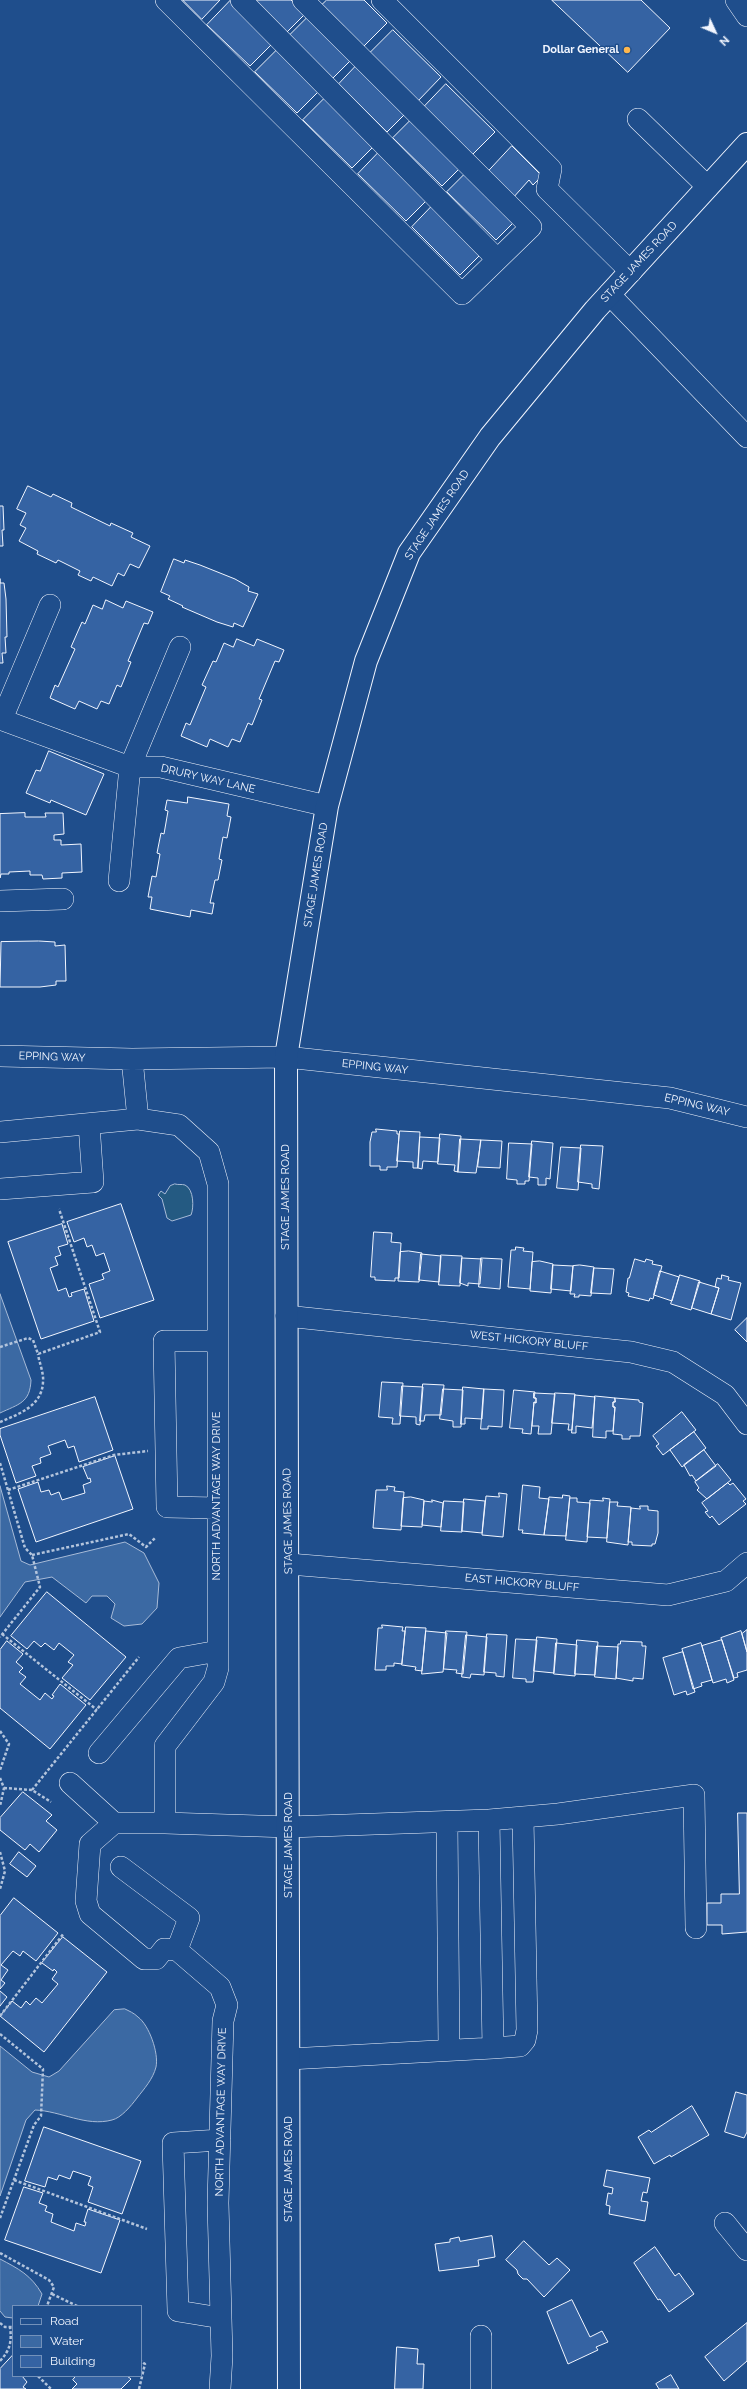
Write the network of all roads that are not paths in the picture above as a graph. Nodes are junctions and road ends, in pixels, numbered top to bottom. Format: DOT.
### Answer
graph roads {
  1 [pos="166,0"];
  2 [pos="241,0"];
  3 [pos="303,0"];
  4 [pos="382,0"];
  5 [pos="736,0"];
  6 [pos="747,16"];
  7 [pos="638,119"];
  8 [pos="747,144"];
  9 [pos="708,187"];
  10 [pos="497,259"];
  11 [pos="630,272"];
  12 [pos="609,294"];
  13 [pos="747,437"];
  14 [pos="50,605"];
  15 [pos="180,647"];
  16 [pos="1,719"];
  17 [pos="130,767"];
  18 [pos="327,806"];
  19 [pos="119,881"];
  20 [pos="63,899"];
  21 [pos="0,901"];
  22 [pos="0,1056"];
  23 [pos="286,1057"];
  24 [pos="132,1059"];
  25 [pos="747,1117"];
  26 [pos="138,1120"];
  27 [pos="89,1124"];
  28 [pos="0,1132"];
  29 [pos="0,1189"];
  30 [pos="286,1316"];
  31 [pos="218,1341"];
  32 [pos="747,1424"];
  33 [pos="218,1508"];
  34 [pos="747,1563"];
  35 [pos="288,1564"];
  36 [pos="218,1651"];
  37 [pos="99,1753"];
  38 [pos="70,1783"];
  39 [pos="523,1817"];
  40 [pos="489,1820"];
  41 [pos="447,1822"];
  42 [pos="114,1823"];
  43 [pos="165,1823"];
  44 [pos="289,1827"];
  45 [pos="121,1866"];
  46 [pos="696,1928"];
  47 [pos="177,1950"];
  48 [pos="493,2048"];
  49 [pos="449,2050"];
  50 [pos="289,2059"];
  51 [pos="220,2140"];
  52 [pos="725,2223"];
  53 [pos="747,2250"];
  54 [pos="221,2318"];
  55 [pos="481,2336"];
  56 [pos="220,2389"];
  57 [pos="289,2389"];
  58 [pos="481,2389"];
  1 -- 10 [label="street"];
  2 -- 10 [label="street"];
  3 -- 10 [label="street"];
  4 -- 11 [label="street"];
  5 -- 6 [label="street"];
  7 -- 9 [label="street"];
  8 -- 9 [label="main road, STAGE JAMES ROAD"];
  9 -- 11 [label="main road, STAGE JAMES ROAD"];
  11 -- 12 [label="main road, STAGE JAMES ROAD"];
  12 -- 13 [label="street"];
  12 -- 18 [label="main road, STAGE JAMES ROAD"];
  14 -- 16 [label="street"];
  15 -- 17 [label="street"];
  16 -- 17 [label="street, DRURY WAY LANE"];
  17 -- 18 [label="street, DRURY WAY LANE"];
  17 -- 19 [label="street"];
  18 -- 23 [label="main road, STAGE JAMES ROAD"];
  20 -- 21 [label="street"];
  22 -- 24 [label="street, EPPING WAY"];
  23 -- 24 [label="street, EPPING WAY"];
  23 -- 25 [label="street, EPPING WAY"];
  23 -- 30 [label="main road, STAGE JAMES ROAD"];
  24 -- 26 [label="street"];
  26 -- 27 [label="street"];
  26 -- 31 [label="street, NORTH ADVANTAGE WAY DRIVE"];
  27 -- 28 [label="street"];
  27 -- 29 [label="street"];
  30 -- 32 [label="street, WEST HICKORY BLUFF"];
  30 -- 35 [label="main road, STAGE JAMES ROAD"];
  31 -- 33 [label="street, NORTH ADVANTAGE WAY DRIVE"];
  31 -- 33 [label="street"];
  33 -- 36 [label="street, NORTH ADVANTAGE WAY DRIVE"];
  34 -- 35 [label="street, EAST HICKORY BLUFF"];
  35 -- 44 [label="main road, STAGE JAMES ROAD"];
  36 -- 37 [label="street"];
  36 -- 43 [label="street, NORTH ADVANTAGE WAY DRIVE"];
  38 -- 42 [label="street"];
  39 -- 40 [label="street"];
  39 -- 46 [label="street"];
  39 -- 48 [label="street"];
  40 -- 41 [label="street"];
  40 -- 48 [label="street"];
  41 -- 44 [label="street"];
  41 -- 49 [label="street"];
  42 -- 43 [label="street"];
  42 -- 47 [label="street"];
  43 -- 44 [label="street"];
  44 -- 50 [label="main road, STAGE JAMES ROAD"];
  45 -- 47 [label="street"];
  47 -- 51 [label="street, NORTH ADVANTAGE WAY DRIVE"];
  48 -- 49 [label="street"];
  49 -- 50 [label="street"];
  50 -- 57 [label="main road, STAGE JAMES ROAD"];
  51 -- 54 [label="street, NORTH ADVANTAGE WAY DRIVE"];
  51 -- 54 [label="street"];
  52 -- 53 [label="street"];
  54 -- 56 [label="street, NORTH ADVANTAGE WAY DRIVE"];
  55 -- 58 [label="street"];
}
